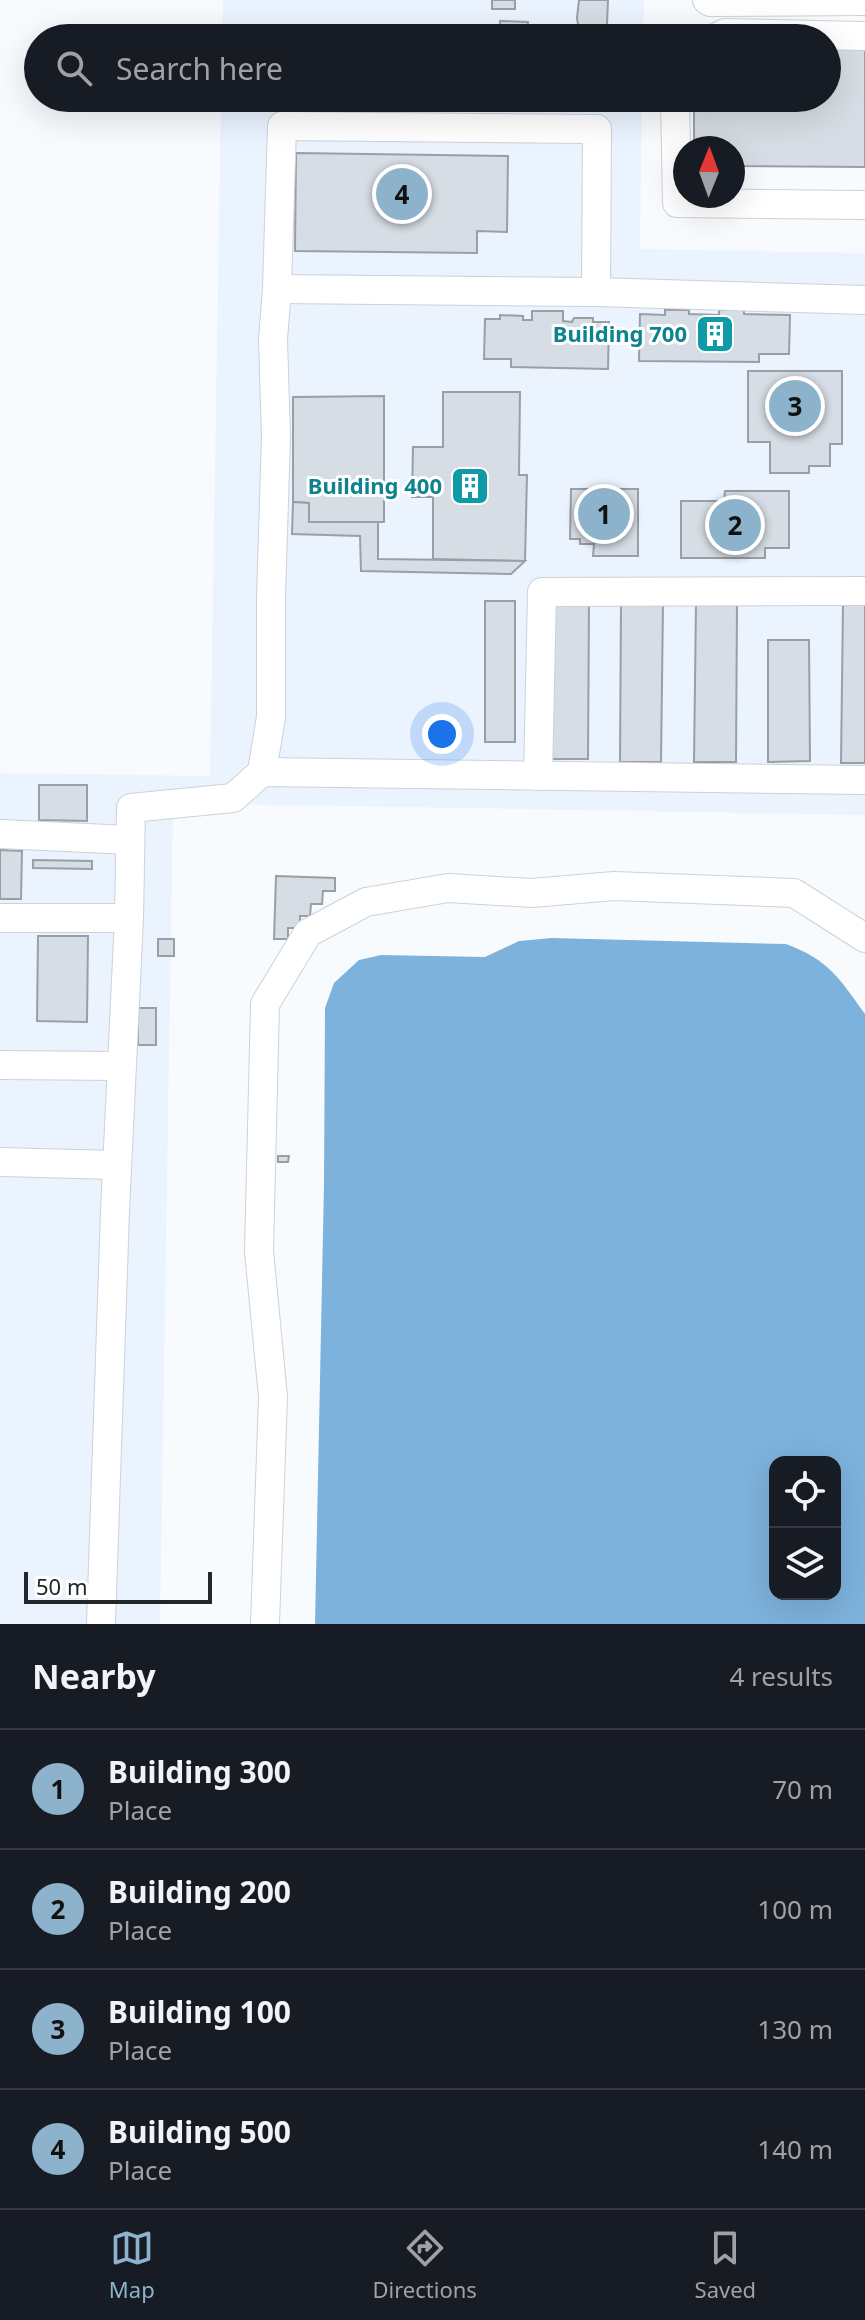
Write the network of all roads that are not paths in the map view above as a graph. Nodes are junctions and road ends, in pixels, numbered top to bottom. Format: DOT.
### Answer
graph roads {
  1 [pos="707,0"];
  2 [pos="865,1"];
  3 [pos="756,3"];
  4 [pos="754,24"];
  5 [pos="841,35"];
  6 [pos="865,36"];
  7 [pos="675,112"];
  8 [pos="865,205"];
  9 [pos="277,289"];
  10 [pos="596,292"];
  11 [pos="865,300"];
  12 [pos="865,591"];
  13 [pos="262,772"];
  14 [pos="538,776"];
  15 [pos="865,780"];
  16 [pos="0,834"];
  17 [pos="130,840"];
  18 [pos="0,918"];
  19 [pos="129,918"];
  20 [pos="865,938"];
  21 [pos="0,1065"];
  22 [pos="122,1066"];
  23 [pos="0,1162"];
  24 [pos="117,1165"];
  25 [pos="101,1624"];
  26 [pos="265,1624"];
  1 -- 3 [label="lane"];
  2 -- 3 [label="lane"];
  3 -- 4 [label="lane"];
  5 -- 6 [label="lane"];
  7 -- 8 [label="lane"];
  9 -- 10 [label="lane"];
  9 -- 10 [label="lane"];
  9 -- 13 [label="lane"];
  10 -- 11 [label="lane"];
  12 -- 14 [label="lane"];
  13 -- 14 [label="lane"];
  13 -- 17 [label="lane"];
  14 -- 15 [label="lane"];
  16 -- 17 [label="lane"];
  17 -- 19 [label="lane"];
  18 -- 19 [label="lane"];
  19 -- 22 [label="lane"];
  20 -- 26 [label="lane"];
  21 -- 22 [label="lane"];
  22 -- 24 [label="lane"];
  23 -- 24 [label="lane"];
  24 -- 25 [label="lane"];
}
